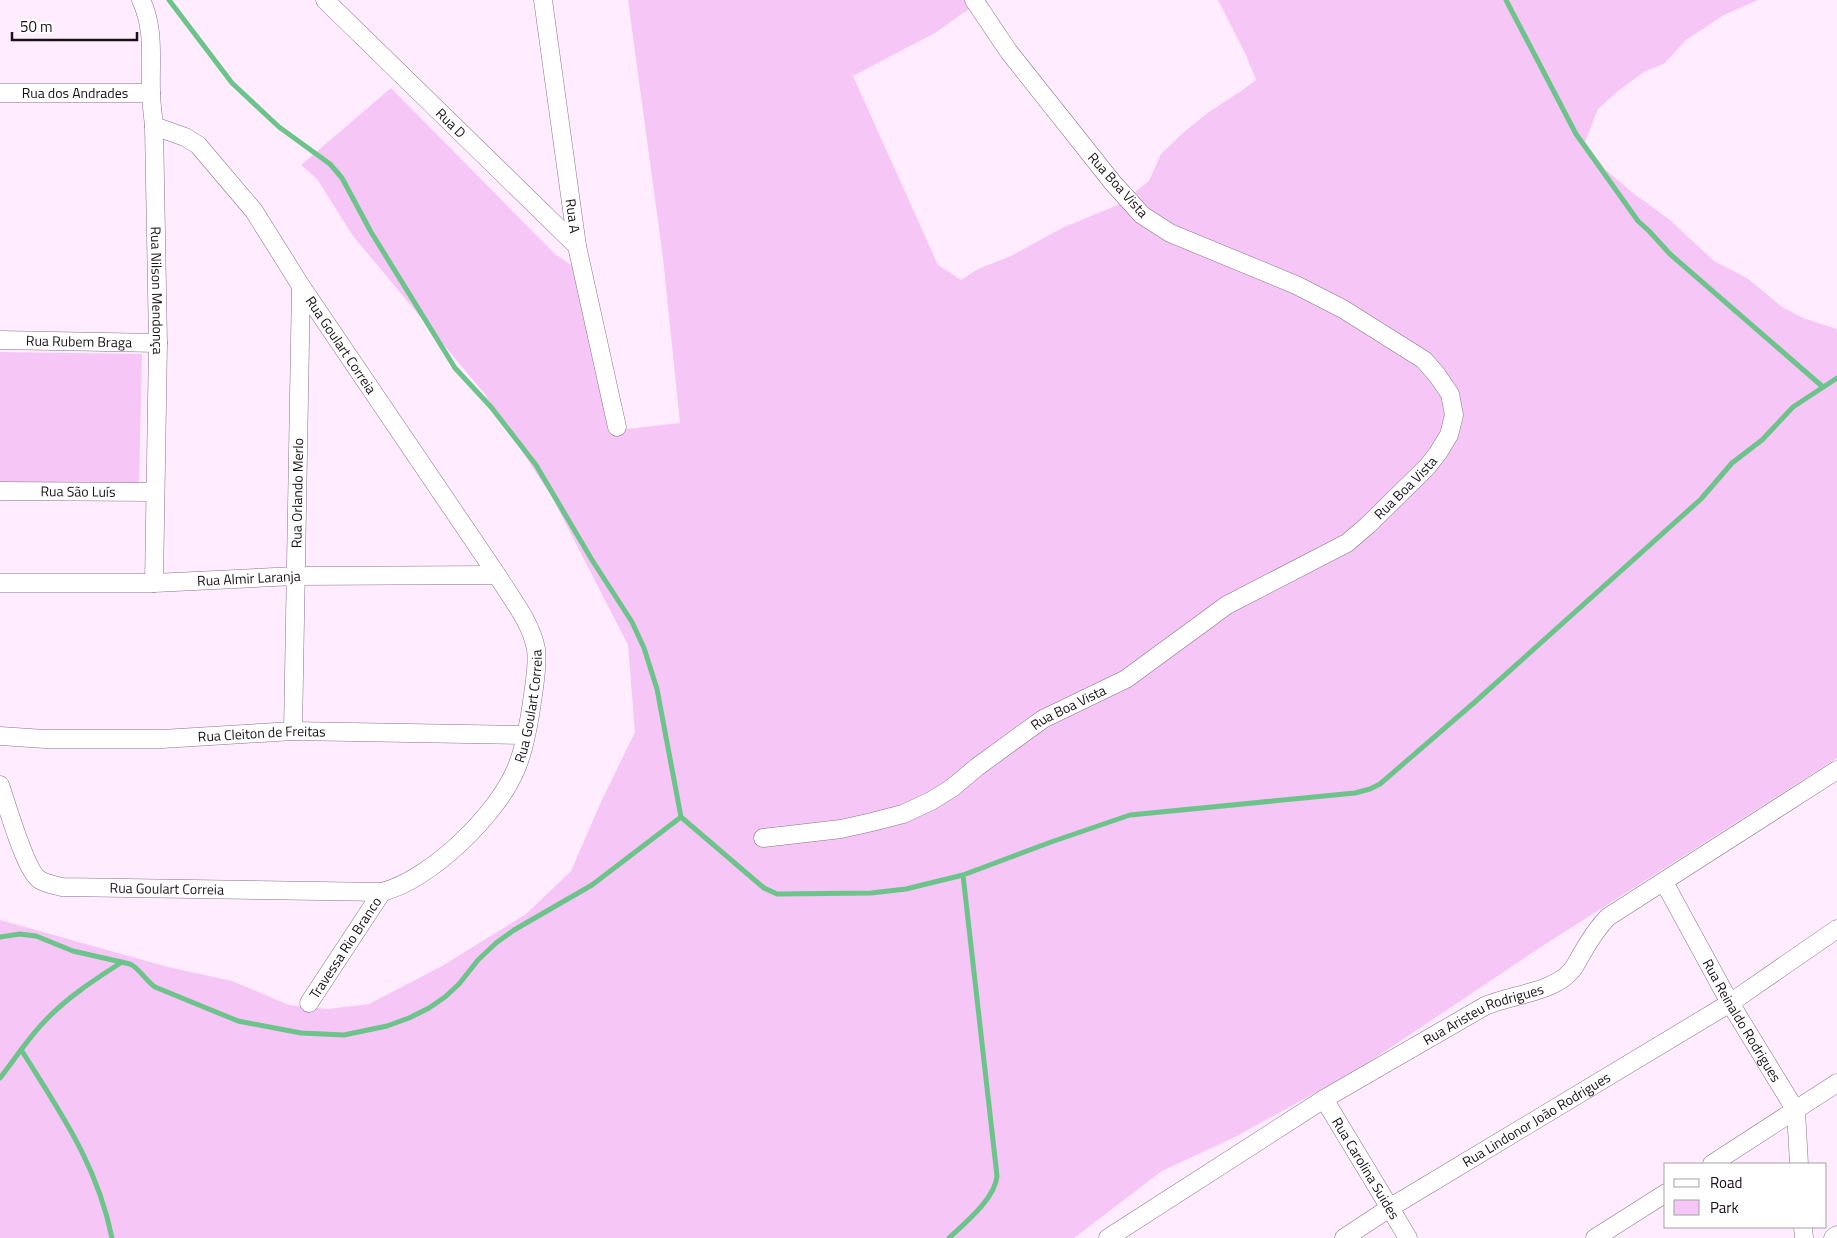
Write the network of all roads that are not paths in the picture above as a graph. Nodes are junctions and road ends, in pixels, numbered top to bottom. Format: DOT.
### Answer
graph roads {
  1 [pos="141,0"];
  2 [pos="326,0"];
  3 [pos="543,0"];
  4 [pos="974,0"];
  5 [pos="0,93"];
  6 [pos="151,93"];
  7 [pos="154,126"];
  8 [pos="577,246"];
  9 [pos="301,286"];
  10 [pos="0,340"];
  11 [pos="158,343"];
  12 [pos="617,427"];
  13 [pos="0,492"];
  14 [pos="154,492"];
  15 [pos="497,575"];
  16 [pos="295,576"];
  17 [pos="0,583"];
  18 [pos="154,583"];
  19 [pos="293,730"];
  20 [pos="525,735"];
  21 [pos="0,736"];
  22 [pos="1837,770"];
  23 [pos="0,785"];
  24 [pos="762,838"];
  25 [pos="1664,882"];
  26 [pos="382,892"];
  27 [pos="1837,929"];
  28 [pos="1730,1002"];
  29 [pos="309,1003"];
  30 [pos="1837,1083"];
  31 [pos="1324,1099"];
  32 [pos="1796,1111"];
  33 [pos="1714,1163"];
  34 [pos="1799,1163"];
  35 [pos="1664,1194"];
  36 [pos="1391,1207"];
  37 [pos="1837,1235"];
  38 [pos="1108,1238"];
  39 [pos="1344,1238"];
  40 [pos="1408,1238"];
  41 [pos="1595,1238"];
  42 [pos="1833,1238"];
  1 -- 6 [label="street, Rua Nilson Mendonça"];
  2 -- 8 [label="street, Rua D"];
  3 -- 8 [label="street, Rua A"];
  4 -- 24 [label="street, Rua Boa Vista"];
  5 -- 6 [label="street, Rua dos Andrades"];
  6 -- 7 [label="street, Rua Nilson Mendonça"];
  7 -- 9 [label="street, Rua Goulart Correia"];
  7 -- 11 [label="street, Rua Nilson Mendonça"];
  8 -- 12 [label="street, Rua A"];
  9 -- 15 [label="street, Rua Goulart Correia"];
  9 -- 16 [label="street, Rua Orlando Merlo"];
  10 -- 11 [label="street, Rua Rubem Braga"];
  11 -- 14 [label="street, Rua Nilson Mendonça"];
  13 -- 14 [label="street, Rua São Luís"];
  14 -- 18 [label="street, Rua Nilson Mendonça"];
  15 -- 16 [label="street, Rua Almir Laranja"];
  15 -- 20 [label="street, Rua Goulart Correia"];
  16 -- 18 [label="street, Rua Almir Laranja"];
  16 -- 19 [label="street, Rua Orlando Merlo"];
  17 -- 18 [label="street, Rua Almir Laranja"];
  19 -- 20 [label="street, Rua Cleiton de Freitas"];
  19 -- 21 [label="street, Rua Cleiton de Freitas"];
  20 -- 26 [label="street, Rua Goulart Correia"];
  22 -- 25 [label="street, Rua Aristeu Rodrigues"];
  23 -- 26 [label="street, Rua Goulart Correia"];
  25 -- 28 [label="street, Rua Reinaldo Rodrigues"];
  25 -- 31 [label="street, Rua Aristeu Rodrigues"];
  26 -- 29 [label="street, Travessa Rio Branco"];
  27 -- 28 [label="street, Rua Lindonor João Rodrigues"];
  28 -- 32 [label="street, Rua Reinaldo Rodrigues"];
  28 -- 36 [label="street, Rua Lindonor João Rodrigues"];
  30 -- 32 [label="street"];
  31 -- 36 [label="street, Rua Carolina Suides"];
  31 -- 38 [label="street, Rua Aristeu Rodrigues"];
  32 -- 33 [label="street"];
  32 -- 34 [label="street, Rua Reinaldo Rodrigues"];
  35 -- 41 [label="street"];
  36 -- 39 [label="street, Rua Lindonor João Rodrigues"];
  36 -- 40 [label="street, Rua Carolina Suides"];
  37 -- 42 [label="street"];
}
